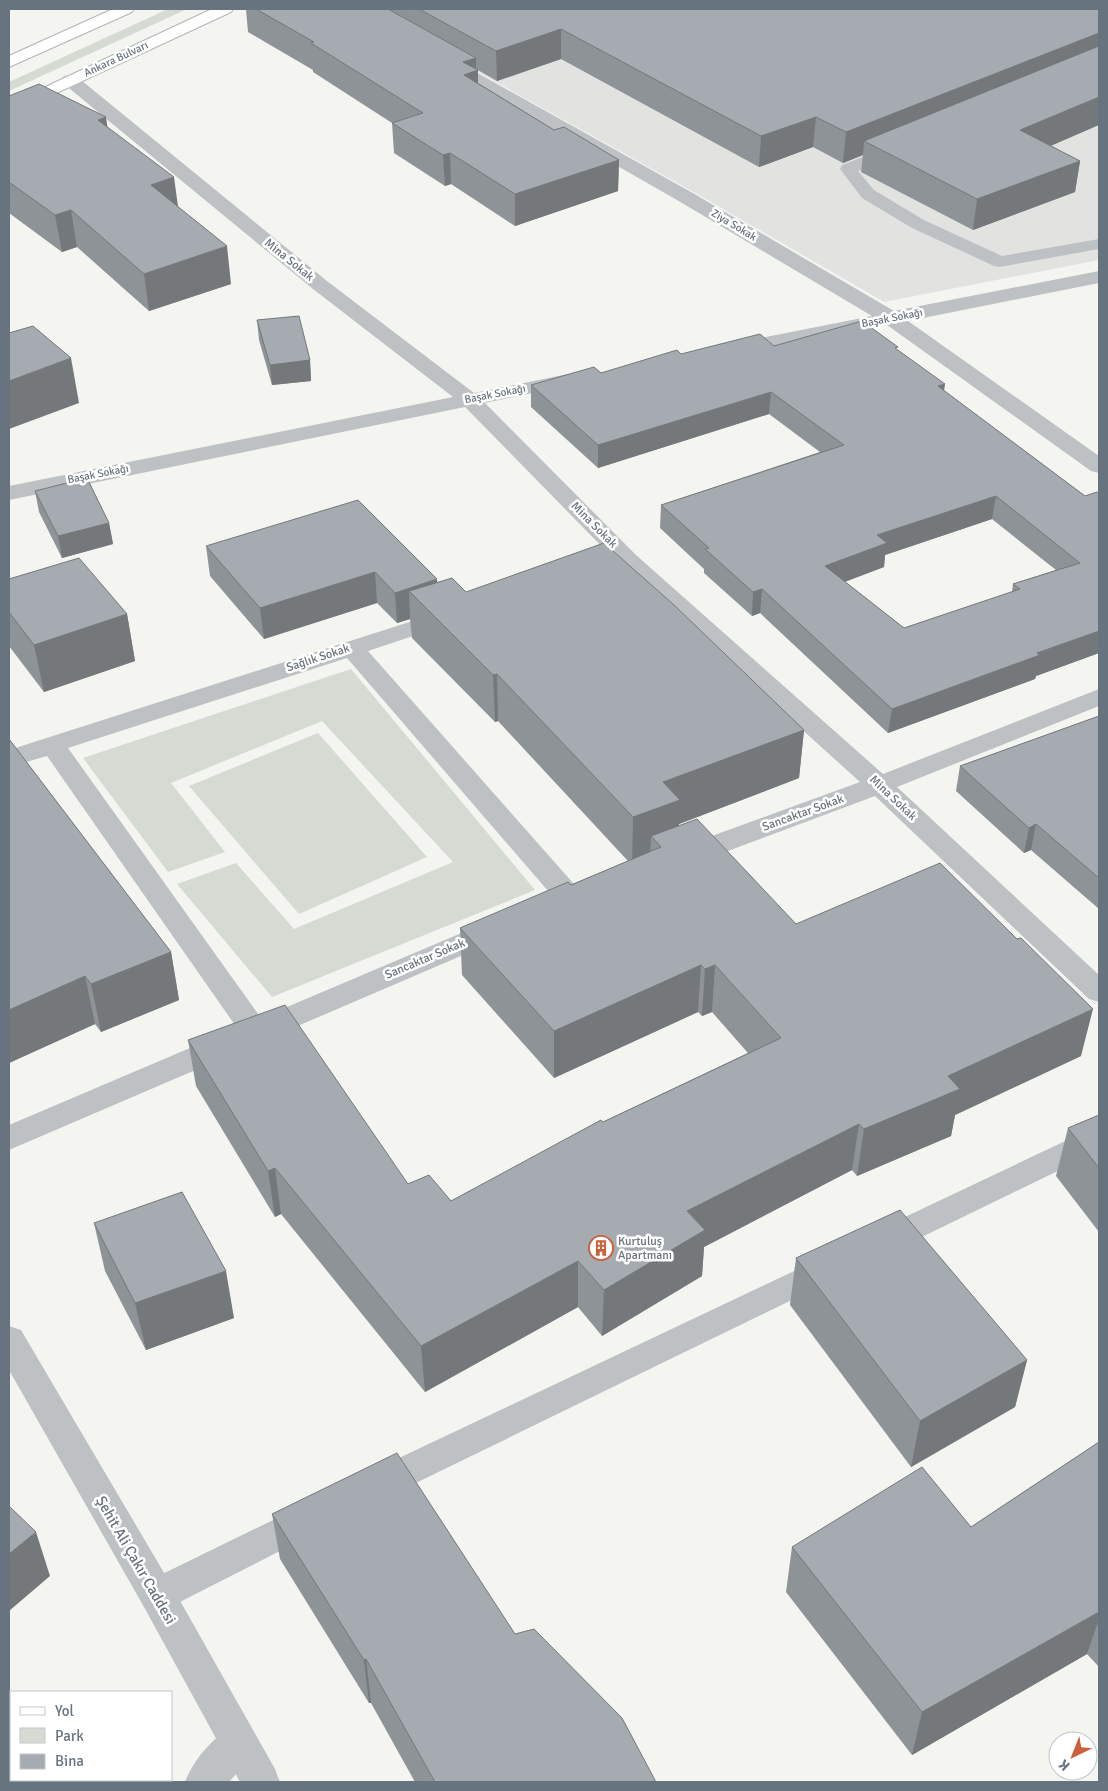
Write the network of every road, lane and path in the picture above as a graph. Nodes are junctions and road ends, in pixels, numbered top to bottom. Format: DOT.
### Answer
graph roads {
  1 [pos="126,9"];
  2 [pos="225,9"];
  3 [pos="430,52"];
  4 [pos="9,62"];
  5 [pos="70,80"];
  6 [pos="9,110"];
  7 [pos="911,143"];
  8 [pos="1099,244"];
  9 [pos="1099,276"];
  10 [pos="891,318"];
  11 [pos="715,352"];
  12 [pos="587,377"];
  13 [pos="470,399"];
  14 [pos="1099,466"];
  15 [pos="9,493"];
  16 [pos="628,560"];
  17 [pos="600,568"];
  18 [pos="471,609"];
  19 [pos="350,647"];
  20 [pos="1099,697"];
  21 [pos="52,744"];
  22 [pos="9,759"];
  23 [pos="878,784"];
  24 [pos="664,864"];
  25 [pos="599,889"];
  26 [pos="571,899"];
  27 [pos="544,910"];
  28 [pos="517,921"];
  29 [pos="1099,992"];
  30 [pos="255,1032"];
  31 [pos="1099,1137"];
  32 [pos="9,1138"];
  33 [pos="9,1340"];
  34 [pos="157,1595"];
  35 [pos="238,1743"];
  36 [pos="204,1782"];
  37 [pos="261,1782"];
  1 -- 4 [label="main road"];
  2 -- 5 [label="main road, Ankara Bulvarı"];
  3 -- 10 [label="street, Ziya Sokak"];
  5 -- 6 [label="main road, Ankara Bulvarı"];
  5 -- 13 [label="street, Mina Sokak"];
  7 -- 8 [label="lane"];
  9 -- 10 [label="street, Başak Sokağı"];
  10 -- 11 [label="street, Başak Sokağı"];
  10 -- 14 [label="street, Ziya Sokak"];
  12 -- 13 [label="street, Başak Sokağı"];
  13 -- 15 [label="street, Başak Sokağı"];
  13 -- 16 [label="street, Mina Sokak"];
  16 -- 17 [label="street"];
  16 -- 23 [label="street, Mina Sokak"];
  18 -- 19 [label="street, Sağlık Sokak"];
  19 -- 21 [label="street, Sağlık Sokak"];
  19 -- 26 [label="street"];
  20 -- 23 [label="street, Sancaktar Sokak"];
  21 -- 22 [label="street, Sağlık Sokak"];
  21 -- 30 [label="street"];
  23 -- 24 [label="street, Sancaktar Sokak"];
  23 -- 29 [label="street, Mina Sokak"];
  25 -- 26 [label="street"];
  26 -- 27 [label="street"];
  28 -- 30 [label="street, Sancaktar Sokak"];
  30 -- 32 [label="street, Sancaktar Sokak"];
  31 -- 34 [label="street"];
  33 -- 34 [label="street, Şehit Ali Çakır Caddesi"];
  34 -- 35 [label="street, Şehit Ali Çakır Caddesi"];
  35 -- 36 [label="street"];
  35 -- 37 [label="street, Şehit Ali Çakır Caddesi"];
}
